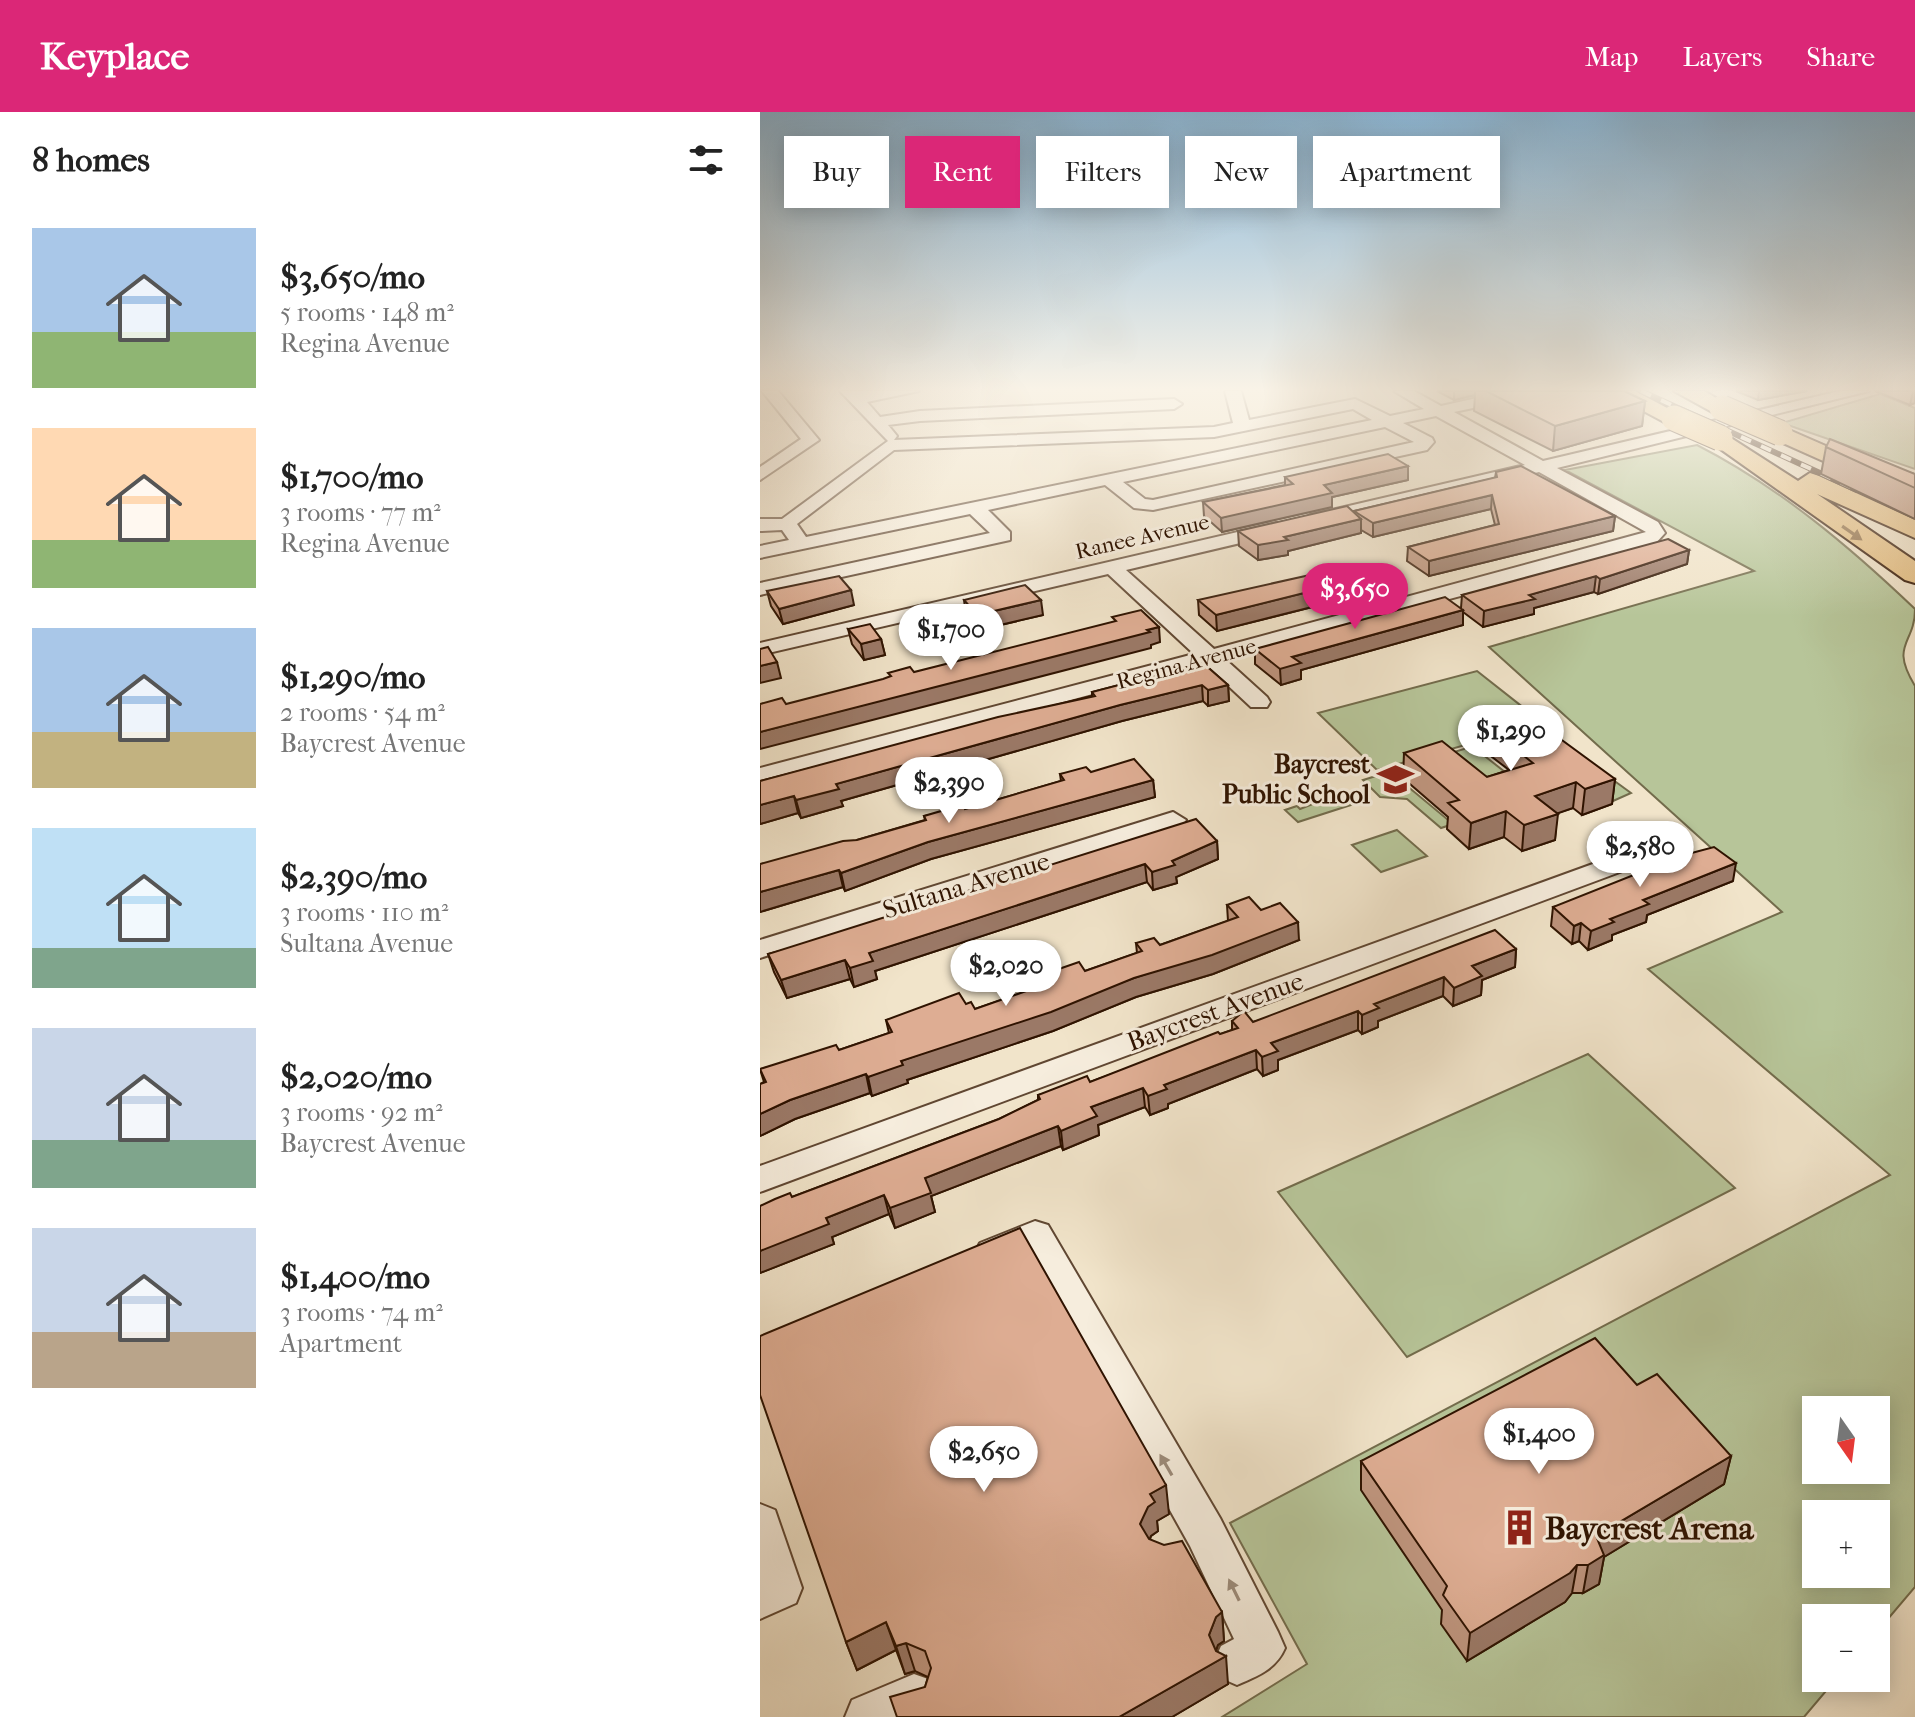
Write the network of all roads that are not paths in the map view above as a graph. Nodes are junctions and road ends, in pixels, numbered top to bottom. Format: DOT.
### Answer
graph roads {
  1 [pos="861,466"];
  2 [pos="1169,466"];
  3 [pos="1328,466"];
  4 [pos="1549,466"];
  5 [pos="1760,466"];
  6 [pos="1779,466"];
  7 [pos="1853,466"];
  8 [pos="1891,466"];
  9 [pos="1544,467"];
  10 [pos="1915,473"];
  11 [pos="1107,478"];
  12 [pos="1915,494"];
  13 [pos="974,507"];
  14 [pos="787,524"];
  15 [pos="760,525"];
  16 [pos="1915,532"];
  17 [pos="801,543"];
  18 [pos="760,552"];
  19 [pos="1113,568"];
  20 [pos="1915,574"];
  21 [pos="760,589"];
  22 [pos="760,649"];
  23 [pos="1209,657"];
  24 [pos="1259,702"];
  25 [pos="760,776"];
  26 [pos="1173,820"];
  27 [pos="1670,844"];
  28 [pos="760,949"];
  29 [pos="760,1179"];
  30 [pos="962,1266"];
  31 [pos="760,1524"];
  32 [pos="760,1598"];
  33 [pos="1237,1662"];
  34 [pos="914,1697"];
  35 [pos="869,1717"];
  1 -- 14 [label="street"];
  2 -- 11 [label="street"];
  3 -- 11 [label="street"];
  4 -- 9 [label="street, Ranee Avenue"];
  5 -- 20 [label="highway, one-way"];
  6 -- 16 [label="highway"];
  7 -- 12 [label="highway"];
  8 -- 10 [label="highway"];
  9 -- 19 [label="street, Ranee Avenue"];
  9 -- 23 [label="street, Regina Avenue"];
  11 -- 13 [label="street"];
  13 -- 17 [label="street"];
  13 -- 21 [label="street"];
  14 -- 15 [label="street"];
  14 -- 17 [label="street"];
  17 -- 18 [label="street"];
  19 -- 22 [label="street, Ranee Avenue"];
  19 -- 23 [label="street"];
  23 -- 24 [label="street"];
  23 -- 25 [label="street, Regina Avenue"];
  26 -- 28 [label="street, Sultana Avenue"];
  27 -- 29 [label="street, Baycrest Avenue"];
  33 -- 30 [label="street, one-way"];
  31 -- 32 [label="street"];
  34 -- 35 [label="street"];
}
